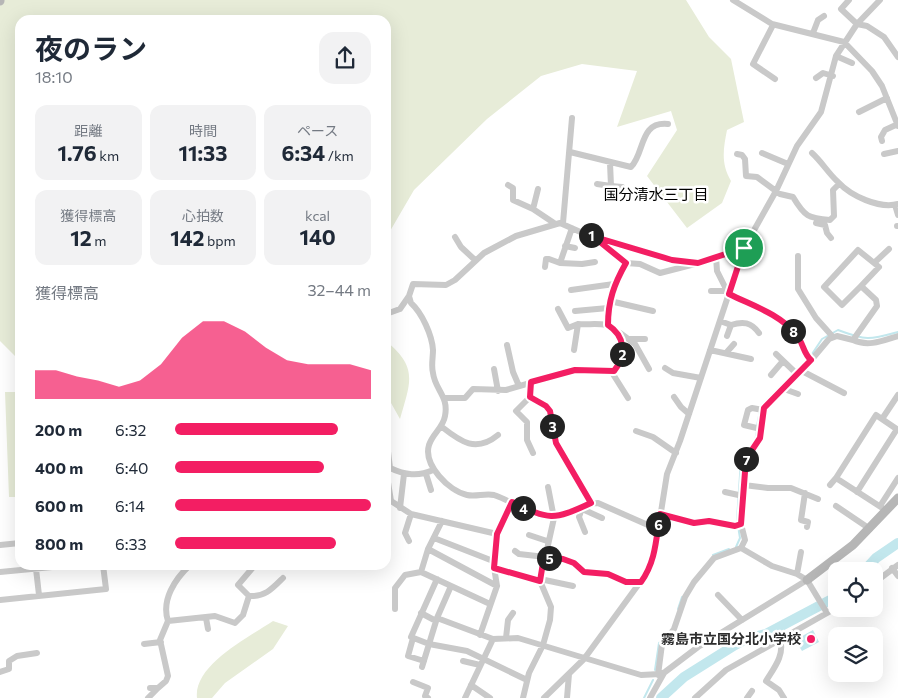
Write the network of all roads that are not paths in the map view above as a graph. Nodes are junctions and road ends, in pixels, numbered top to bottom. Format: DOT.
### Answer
graph roads {
  1 [pos="733,0"];
  2 [pos="849,0"];
  3 [pos="880,0"];
  4 [pos="824,16"];
  5 [pos="773,24"];
  6 [pos="856,24"];
  7 [pos="813,33"];
  8 [pos="844,42"];
  9 [pos="836,56"];
  10 [pos="898,57"];
  11 [pos="852,63"];
  12 [pos="832,76"];
  13 [pos="816,78"];
  14 [pos="775,79"];
  15 [pos="887,98"];
  16 [pos="859,112"];
  17 [pos="572,118"];
  18 [pos="668,124"];
  19 [pos="898,125"];
  20 [pos="882,141"];
  21 [pos="898,151"];
  22 [pos="570,152"];
  23 [pos="762,152"];
  24 [pos="812,153"];
  25 [pos="738,154"];
  26 [pos="884,154"];
  27 [pos="610,163"];
  28 [pos="788,164"];
  29 [pos="597,184"];
  30 [pos="839,184"];
  31 [pos="508,185"];
  32 [pos="611,186"];
  33 [pos="622,187"];
  34 [pos="538,189"];
  35 [pos="776,191"];
  36 [pos="896,204"];
  37 [pos="534,209"];
  38 [pos="802,213"];
  39 [pos="898,215"];
  40 [pos="554,223"];
  41 [pos="562,223"];
  42 [pos="572,228"];
  43 [pos="585,234"];
  44 [pos="455,237"];
  45 [pos="831,238"];
  46 [pos="565,246"];
  47 [pos="575,248"];
  48 [pos="744,248"];
  49 [pos="889,249"];
  50 [pos="798,256"];
  51 [pos="716,257"];
  52 [pos="475,260"];
  53 [pos="595,262"];
  54 [pos="560,263"];
  55 [pos="626,263"];
  56 [pos="698,263"];
  57 [pos="874,263"];
  58 [pos="545,268"];
  59 [pos="614,284"];
  60 [pos="861,286"];
  61 [pos="572,290"];
  62 [pos="711,291"];
  63 [pos="729,292"];
  64 [pos="409,296"];
  65 [pos="609,304"];
  66 [pos="558,309"];
  67 [pos="575,311"];
  68 [pos="653,311"];
  69 [pos="391,312"];
  70 [pos="720,321"];
  71 [pos="578,324"];
  72 [pos="608,325"];
  73 [pos="730,325"];
  74 [pos="618,333"];
  75 [pos="758,333"];
  76 [pos="831,335"];
  77 [pos="726,336"];
  78 [pos="898,336"];
  79 [pos="855,338"];
  80 [pos="630,339"];
  81 [pos="645,339"];
  82 [pos="734,344"];
  83 [pos="507,345"];
  84 [pos="574,350"];
  85 [pos="710,350"];
  86 [pos="726,353"];
  87 [pos="776,354"];
  88 [pos="751,359"];
  89 [pos="809,359"];
  90 [pos="783,361"];
  91 [pos="665,368"];
  92 [pos="494,369"];
  93 [pos="649,369"];
  94 [pos="611,371"];
  95 [pos="797,372"];
  96 [pos="771,374"];
  97 [pos="701,378"];
  98 [pos="531,382"];
  99 [pos="519,386"];
  100 [pos="784,389"];
  101 [pos="498,391"];
  102 [pos="844,393"];
  103 [pos="798,394"];
  104 [pos="898,395"];
  105 [pos="530,397"];
  106 [pos="674,397"];
  107 [pos="445,398"];
  108 [pos="628,398"];
  109 [pos="760,410"];
  110 [pos="689,414"];
  111 [pos="882,419"];
  112 [pos="442,427"];
  113 [pos="759,429"];
  114 [pos="898,429"];
  115 [pos="636,430"];
  116 [pos="498,435"];
  117 [pos="533,453"];
  118 [pos="676,453"];
  119 [pos="391,470"];
  120 [pos="433,470"];
  121 [pos="404,474"];
  122 [pos="426,474"];
  123 [pos="836,478"];
  124 [pos="898,478"];
  125 [pos="744,485"];
  126 [pos="830,485"];
  127 [pos="548,487"];
  128 [pos="431,490"];
  129 [pos="725,492"];
  130 [pos="857,492"];
  131 [pos="806,493"];
  132 [pos="740,496"];
  133 [pos="898,498"];
  134 [pos="818,499"];
  135 [pos="391,501"];
  136 [pos="512,502"];
  137 [pos="591,503"];
  138 [pos="836,506"];
  139 [pos="400,508"];
  140 [pos="883,508"];
  141 [pos="580,510"];
  142 [pos="411,514"];
  143 [pos="660,514"];
  144 [pos="554,518"];
  145 [pos="602,518"];
  146 [pos="442,521"];
  147 [pos="738,525"];
  148 [pos="807,527"];
  149 [pos="657,529"];
  150 [pos="870,529"];
  151 [pos="585,532"];
  152 [pos="497,534"];
  153 [pos="529,534"];
  154 [pos="434,538"];
  155 [pos="547,540"];
  156 [pos="409,541"];
  157 [pos="15,544"];
  158 [pos="0,545"];
  159 [pos="741,548"];
  160 [pos="428,549"];
  161 [pos="515,551"];
  162 [pos="801,552"];
  163 [pos="544,557"];
  164 [pos="494,564"];
  165 [pos="895,566"];
  166 [pos="24,570"];
  167 [pos="36,570"];
  168 [pos="104,570"];
  169 [pos="184,570"];
  170 [pos="251,570"];
  171 [pos="0,572"];
  172 [pos="421,572"];
  173 [pos="797,574"];
  174 [pos="883,576"];
  175 [pos="898,576"];
  176 [pos="284,578"];
  177 [pos="437,579"];
  178 [pos="540,580"];
  179 [pos="808,581"];
  180 [pos="641,582"];
  181 [pos="451,586"];
  182 [pos="497,586"];
  183 [pos="573,586"];
  184 [pos="718,594"];
  185 [pos="39,595"];
  186 [pos="249,596"];
  187 [pos="0,600"];
  188 [pos="490,604"];
  189 [pos="395,609"];
  190 [pos="826,612"];
  191 [pos="420,613"];
  192 [pos="513,613"];
  193 [pos="206,618"];
  194 [pos="436,620"];
  195 [pos="742,620"];
  196 [pos="168,621"];
  197 [pos="208,629"];
  198 [pos="480,635"];
  199 [pos="413,638"];
  200 [pos="506,638"];
  201 [pos="493,639"];
  202 [pos="780,639"];
  203 [pos="161,642"];
  204 [pos="144,644"];
  205 [pos="429,644"];
  206 [pos="543,645"];
  207 [pos="37,652"];
  208 [pos="483,658"];
  209 [pos="584,658"];
  210 [pos="463,661"];
  211 [pos="480,665"];
  212 [pos="0,672"];
  213 [pos="468,673"];
  214 [pos="661,673"];
  215 [pos="570,674"];
  216 [pos="475,676"];
  217 [pos="527,680"];
  218 [pos="414,682"];
  219 [pos="471,685"];
  220 [pos="150,688"];
  221 [pos="158,688"];
  222 [pos="752,691"];
  223 [pos="148,698"];
  224 [pos="428,698"];
  225 [pos="465,698"];
  226 [pos="490,698"];
  227 [pos="523,698"];
  228 [pos="544,698"];
  229 [pos="567,698"];
  230 [pos="650,698"];
  231 [pos="695,698"];
  232 [pos="747,698"];
  233 [pos="784,698"];
  1 -- 5 [label="street"];
  2 -- 6 [label="street"];
  3 -- 6 [label="street"];
  4 -- 7 [label="street"];
  5 -- 7 [label="street"];
  5 -- 14 [label="street"];
  6 -- 8 [label="street"];
  6 -- 10 [label="street"];
  7 -- 8 [label="street"];
  8 -- 9 [label="street"];
  8 -- 15 [label="street"];
  9 -- 11 [label="street"];
  9 -- 12 [label="street"];
  12 -- 13 [label="street"];
  12 -- 28 [label="street"];
  15 -- 16 [label="street"];
  15 -- 19 [label="street"];
  17 -- 22 [label="street"];
  18 -- 27 [label="street"];
  19 -- 20 [label="street"];
  21 -- 26 [label="street"];
  22 -- 27 [label="street"];
  22 -- 41 [label="street"];
  23 -- 28 [label="street"];
  24 -- 30 [label="street"];
  25 -- 35 [label="street"];
  27 -- 32 [label="street"];
  28 -- 35 [label="street"];
  29 -- 32 [label="street"];
  30 -- 36 [label="street"];
  30 -- 38 [label="street"];
  31 -- 37 [label="street"];
  32 -- 33 [label="street"];
  34 -- 37 [label="street"];
  35 -- 38 [label="street"];
  35 -- 48 [label="street"];
  36 -- 39 [label="street"];
  37 -- 40 [label="street"];
  38 -- 45 [label="street"];
  40 -- 41 [label="street"];
  40 -- 52 [label="street"];
  41 -- 42 [label="street"];
  42 -- 43 [label="street"];
  42 -- 46 [label="street"];
  43 -- 55 [label="street"];
  43 -- 56 [label="street"];
  44 -- 52 [label="street"];
  46 -- 47 [label="street"];
  46 -- 54 [label="street"];
  48 -- 51 [label="street"];
  48 -- 63 [label="street"];
  49 -- 57 [label="street"];
  50 -- 76 [label="street"];
  51 -- 56 [label="street"];
  51 -- 63 [label="street"];
  52 -- 64 [label="street"];
  53 -- 54 [label="street"];
  54 -- 58 [label="street"];
  55 -- 56 [label="street"];
  55 -- 59 [label="street"];
  57 -- 60 [label="street"];
  57 -- 60 [label="street"];
  59 -- 61 [label="street"];
  59 -- 65 [label="street"];
  60 -- 79 [label="street"];
  62 -- 63 [label="street"];
  63 -- 70 [label="street"];
  63 -- 89 [label="street"];
  64 -- 69 [label="street"];
  64 -- 107 [label="street"];
  65 -- 67 [label="street"];
  65 -- 68 [label="street"];
  65 -- 72 [label="street"];
  66 -- 71 [label="street"];
  70 -- 73 [label="street"];
  70 -- 85 [label="street"];
  71 -- 72 [label="street"];
  71 -- 84 [label="street"];
  72 -- 74 [label="street"];
  73 -- 75 [label="street"];
  73 -- 77 [label="street"];
  74 -- 80 [label="street"];
  74 -- 94 [label="street"];
  76 -- 79 [label="street"];
  76 -- 89 [label="street"];
  78 -- 79 [label="street"];
  80 -- 81 [label="street"];
  80 -- 93 [label="street"];
  82 -- 86 [label="street"];
  83 -- 99 [label="street"];
  85 -- 86 [label="street"];
  85 -- 97 [label="street"];
  86 -- 88 [label="street"];
  87 -- 90 [label="street"];
  89 -- 95 [label="street"];
  90 -- 95 [label="street"];
  90 -- 96 [label="street"];
  91 -- 97 [label="street"];
  92 -- 101 [label="street"];
  94 -- 98 [label="street"];
  94 -- 108 [label="street"];
  95 -- 100 [label="street"];
  95 -- 102 [label="street"];
  97 -- 110 [label="street"];
  98 -- 99 [label="street"];
  98 -- 105 [label="street"];
  99 -- 101 [label="street"];
  100 -- 103 [label="street"];
  100 -- 109 [label="street"];
  101 -- 107 [label="street"];
  104 -- 111 [label="street"];
  105 -- 117 [label="street"];
  105 -- 137 [label="street"];
  106 -- 110 [label="street"];
  107 -- 112 [label="street"];
  109 -- 113 [label="street"];
  109 -- 113 [label="street"];
  110 -- 118 [label="street"];
  111 -- 114 [label="street"];
  111 -- 123 [label="street"];
  112 -- 116 [label="street"];
  112 -- 120 [label="street"];
  113 -- 125 [label="street"];
  114 -- 130 [label="street"];
  115 -- 118 [label="street"];
  118 -- 143 [label="street"];
  119 -- 121 [label="street"];
  120 -- 122 [label="street"];
  120 -- 136 [label="street"];
  121 -- 122 [label="street"];
  121 -- 139 [label="street"];
  122 -- 128 [label="street"];
  123 -- 126 [label="street"];
  123 -- 130 [label="street"];
  124 -- 140 [label="street"];
  125 -- 131 [label="street"];
  125 -- 132 [label="street"];
  127 -- 144 [label="street"];
  129 -- 132 [label="street"];
  130 -- 140 [label="street"];
  131 -- 134 [label="street"];
  131 -- 148 [label="street"];
  132 -- 147 [label="street"];
  133 -- 140 [label="street"];
  135 -- 139 [label="street"];
  136 -- 144 [label="street"];
  136 -- 152 [label="street"];
  137 -- 141 [label="street"];
  137 -- 149 [label="street"];
  138 -- 150 [label="street"];
  139 -- 142 [label="street"];
  140 -- 150 [label="street"];
  141 -- 144 [label="street"];
  141 -- 145 [label="street"];
  141 -- 151 [label="street"];
  142 -- 146 [label="street"];
  142 -- 156 [label="street"];
  143 -- 147 [label="street"];
  143 -- 149 [label="street"];
  144 -- 155 [label="street"];
  146 -- 152 [label="street"];
  146 -- 154 [label="street"];
  147 -- 159 [label="street"];
  149 -- 180 [label="street"];
  150 -- 179 [label="street"];
  152 -- 164 [label="street"];
  153 -- 155 [label="street"];
  154 -- 160 [label="street"];
  154 -- 164 [label="street"];
  155 -- 163 [label="street"];
  157 -- 158 [label="street"];
  159 -- 173 [label="street"];
  159 -- 214 [label="street"];
  160 -- 172 [label="street"];
  160 -- 182 [label="street"];
  161 -- 163 [label="street"];
  162 -- 173 [label="street"];
  163 -- 178 [label="street"];
  163 -- 180 [label="street"];
  164 -- 178 [label="street"];
  164 -- 182 [label="street"];
  165 -- 174 [label="street"];
  165 -- 175 [label="street"];
  166 -- 171 [label="street"];
  167 -- 185 [label="street"];
  168 -- 185 [label="street"];
  169 -- 196 [label="street"];
  170 -- 186 [label="street"];
  172 -- 177 [label="street"];
  172 -- 189 [label="street"];
  173 -- 179 [label="street"];
  176 -- 186 [label="street"];
  177 -- 181 [label="street"];
  177 -- 191 [label="street"];
  178 -- 183 [label="street"];
  178 -- 206 [label="street"];
  179 -- 190 [label="street"];
  179 -- 195 [label="street"];
  180 -- 209 [label="street"];
  181 -- 188 [label="street"];
  181 -- 194 [label="street"];
  182 -- 188 [label="street"];
  184 -- 195 [label="street"];
  185 -- 187 [label="street"];
  186 -- 193 [label="street"];
  188 -- 198 [label="street"];
  190 -- 202 [label="street"];
  191 -- 194 [label="street"];
  191 -- 199 [label="street"];
  192 -- 200 [label="street"];
  193 -- 196 [label="street"];
  193 -- 197 [label="street"];
  194 -- 198 [label="street"];
  194 -- 205 [label="street"];
  195 -- 214 [label="street"];
  196 -- 203 [label="street"];
  198 -- 201 [label="street"];
  199 -- 205 [label="street"];
  199 -- 205 [label="street"];
  200 -- 201 [label="street"];
  200 -- 206 [label="street"];
  201 -- 208 [label="street"];
  202 -- 231 [label="street"];
  202 -- 233 [label="street"];
  203 -- 204 [label="street"];
  203 -- 221 [label="street"];
  205 -- 208 [label="street"];
  206 -- 209 [label="street"];
  206 -- 217 [label="street"];
  207 -- 212 [label="street"];
  208 -- 211 [label="street"];
  208 -- 217 [label="street"];
  209 -- 214 [label="street"];
  209 -- 215 [label="street"];
  210 -- 211 [label="street"];
  211 -- 216 [label="street"];
  213 -- 216 [label="street"];
  214 -- 230 [label="street"];
  215 -- 228 [label="street"];
  215 -- 229 [label="street"];
  216 -- 219 [label="street"];
  217 -- 227 [label="street"];
  218 -- 224 [label="street"];
  219 -- 225 [label="street"];
  219 -- 226 [label="street"];
  220 -- 221 [label="street"];
  221 -- 223 [label="street"];
  222 -- 232 [label="street"];
}
